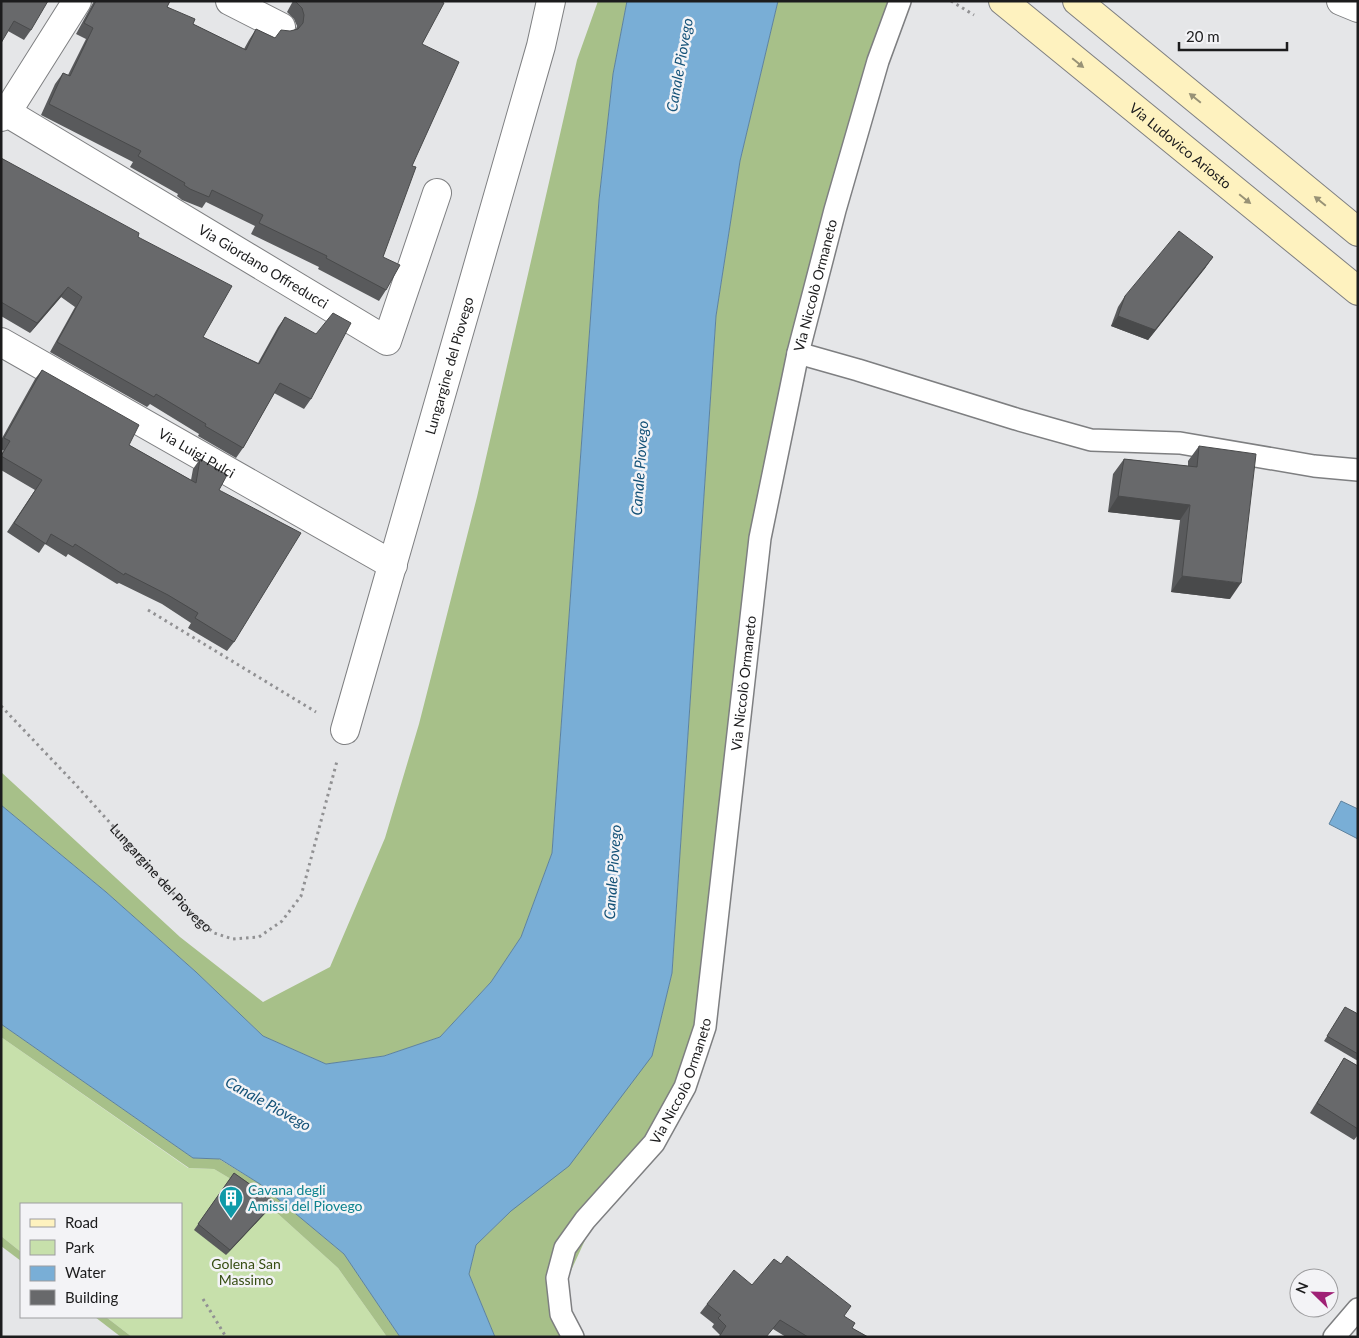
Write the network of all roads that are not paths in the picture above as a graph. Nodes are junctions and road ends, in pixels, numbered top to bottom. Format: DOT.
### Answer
graph roads {
  1 [pos="77,1"];
  2 [pos="230,1"];
  3 [pos="551,1"];
  4 [pos="900,1"];
  5 [pos="1003,1"];
  6 [pos="1077,1"];
  7 [pos="1341,1"];
  8 [pos="1358,8"];
  9 [pos="281,27"];
  10 [pos="3,113"];
  11 [pos="437,193"];
  12 [pos="1358,232"];
  13 [pos="1358,291"];
  14 [pos="1,342"];
  15 [pos="798,353"];
  16 [pos="1358,470"];
  17 [pos="393,565"];
  18 [pos="345,730"];
  19 [pos="1358,1309"];
  20 [pos="573,1337"];
  21 [pos="1334,1337"];
  1 -- 10 [label="street"];
  2 -- 9 [label="street"];
  3 -- 17 [label="street, Lungargine del Piovego"];
  4 -- 15 [label="lane, Via Niccolò Ormaneto"];
  5 -- 13 [label="main road, Via Ludovico Ariosto, one-way"];
  12 -- 6 [label="main road, one-way"];
  7 -- 8 [label="street"];
  10 -- 11 [label="street, Via Giordano Offreducci"];
  14 -- 17 [label="street, Via Luigi Pulci"];
  15 -- 16 [label="lane"];
  15 -- 20 [label="lane, Via Niccolò Ormaneto"];
  17 -- 18 [label="street, Lungargine del Piovego"];
  19 -- 21 [label="lane"];
}
